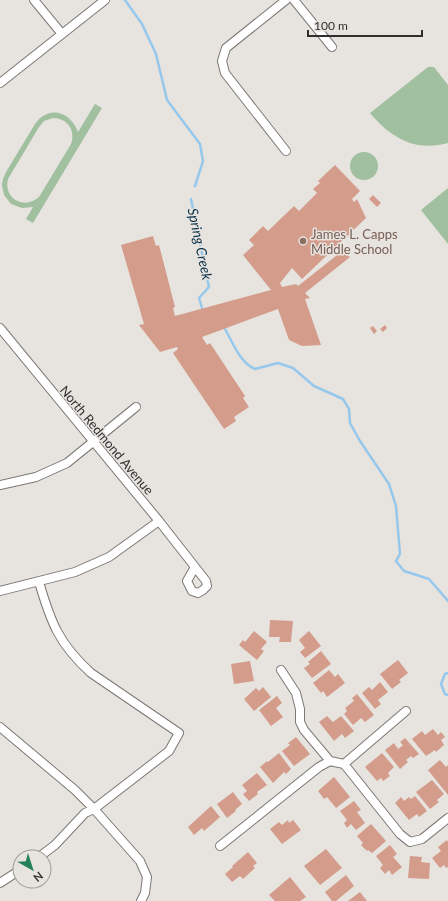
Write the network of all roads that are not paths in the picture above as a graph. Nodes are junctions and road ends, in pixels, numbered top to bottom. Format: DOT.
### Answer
graph roads {
  1 [pos="34,0"];
  2 [pos="105,0"];
  3 [pos="286,0"];
  4 [pos="294,0"];
  5 [pos="62,34"];
  6 [pos="332,47"];
  7 [pos="0,84"];
  8 [pos="286,151"];
  9 [pos="0,328"];
  10 [pos="136,407"];
  11 [pos="94,442"];
  12 [pos="0,486"];
  13 [pos="159,521"];
  14 [pos="195,568"];
  15 [pos="39,582"];
  16 [pos="0,591"];
  17 [pos="280,670"];
  18 [pos="406,711"];
  19 [pos="0,727"];
  20 [pos="330,761"];
  21 [pos="344,764"];
  22 [pos="94,809"];
  23 [pos="448,818"];
  24 [pos="220,846"];
  25 [pos="50,849"];
  26 [pos="12,875"];
  27 [pos="0,883"];
  28 [pos="141,901"];
  1 -- 5 [label="street"];
  2 -- 5 [label="street"];
  3 -- 8 [label="street"];
  4 -- 6 [label="street"];
  5 -- 7 [label="street"];
  9 -- 11 [label="street, North Redmond Avenue"];
  10 -- 11 [label="street"];
  11 -- 12 [label="street"];
  11 -- 13 [label="street, North Redmond Avenue"];
  13 -- 14 [label="street, North Redmond Avenue"];
  13 -- 15 [label="street"];
  15 -- 16 [label="street"];
  15 -- 22 [label="street"];
  17 -- 20 [label="street"];
  18 -- 21 [label="street"];
  19 -- 22 [label="street"];
  20 -- 21 [label="street"];
  20 -- 24 [label="street"];
  21 -- 23 [label="street"];
  22 -- 25 [label="street"];
  22 -- 28 [label="street"];
  26 -- 27 [label="street"];
}
